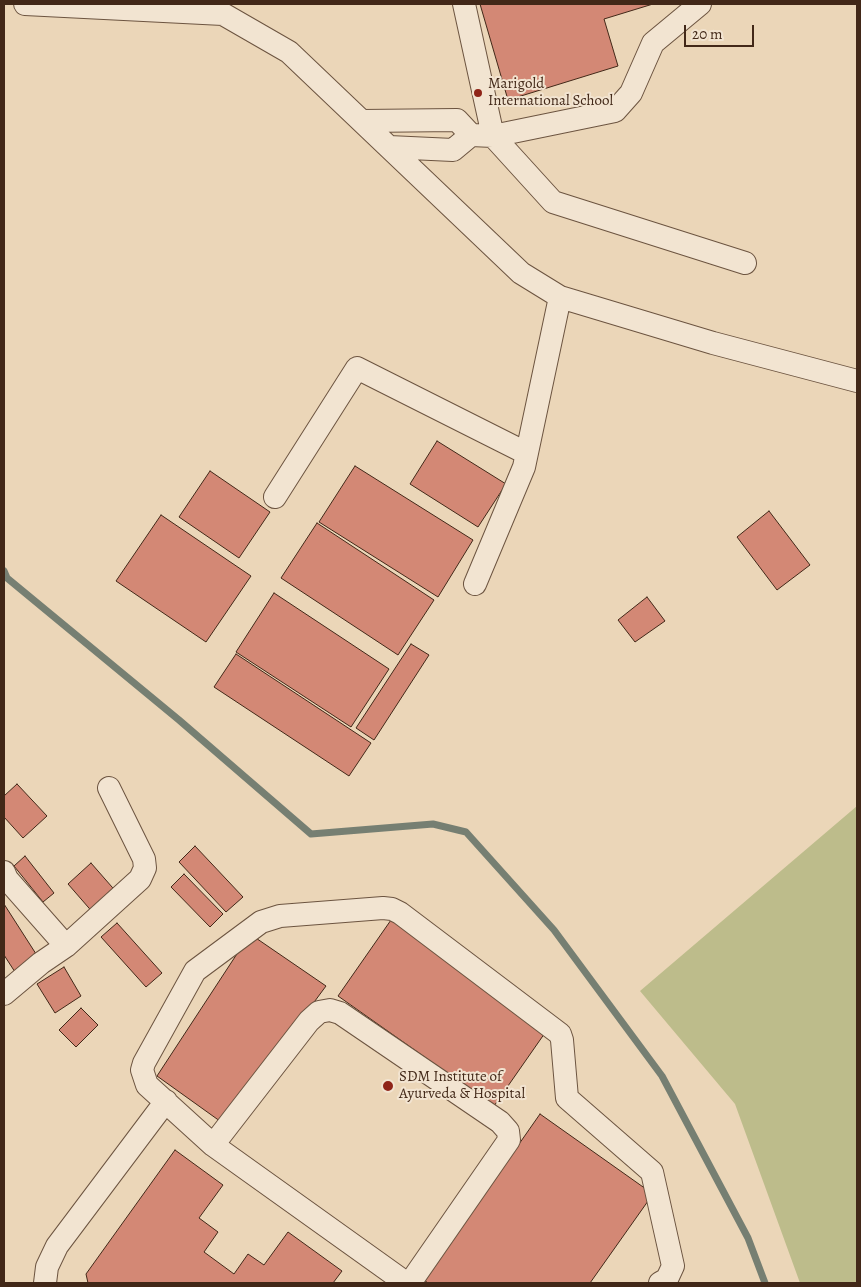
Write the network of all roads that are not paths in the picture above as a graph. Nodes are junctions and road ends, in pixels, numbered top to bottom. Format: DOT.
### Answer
graph roads {
  1 [pos="26,4"];
  2 [pos="464,4"];
  3 [pos="700,4"];
  4 [pos="362,121"];
  5 [pos="482,136"];
  6 [pos="389,147"];
  7 [pos="745,263"];
  8 [pos="560,297"];
  9 [pos="857,381"];
  10 [pos="526,453"];
  11 [pos="275,497"];
  12 [pos="475,584"];
  13 [pos="109,788"];
  14 [pos="4,872"];
  15 [pos="66,946"];
  16 [pos="4,994"];
  17 [pos="166,1101"];
  18 [pos="213,1145"];
  19 [pos="46,1283"];
  20 [pos="408,1283"];
  21 [pos="660,1283"];
  1 -- 4 [label="street"];
  2 -- 5 [label="street"];
  3 -- 5 [label="street"];
  4 -- 5 [label="street"];
  4 -- 6 [label="street"];
  5 -- 6 [label="street"];
  5 -- 7 [label="street"];
  6 -- 8 [label="street"];
  8 -- 9 [label="street"];
  8 -- 10 [label="street"];
  10 -- 11 [label="street"];
  10 -- 12 [label="street"];
  13 -- 15 [label="street"];
  14 -- 15 [label="street"];
  15 -- 16 [label="street"];
  17 -- 18 [label="street"];
  17 -- 19 [label="street"];
  17 -- 21 [label="street"];
  18 -- 20 [label="street"];
  18 -- 20 [label="street"];
}
